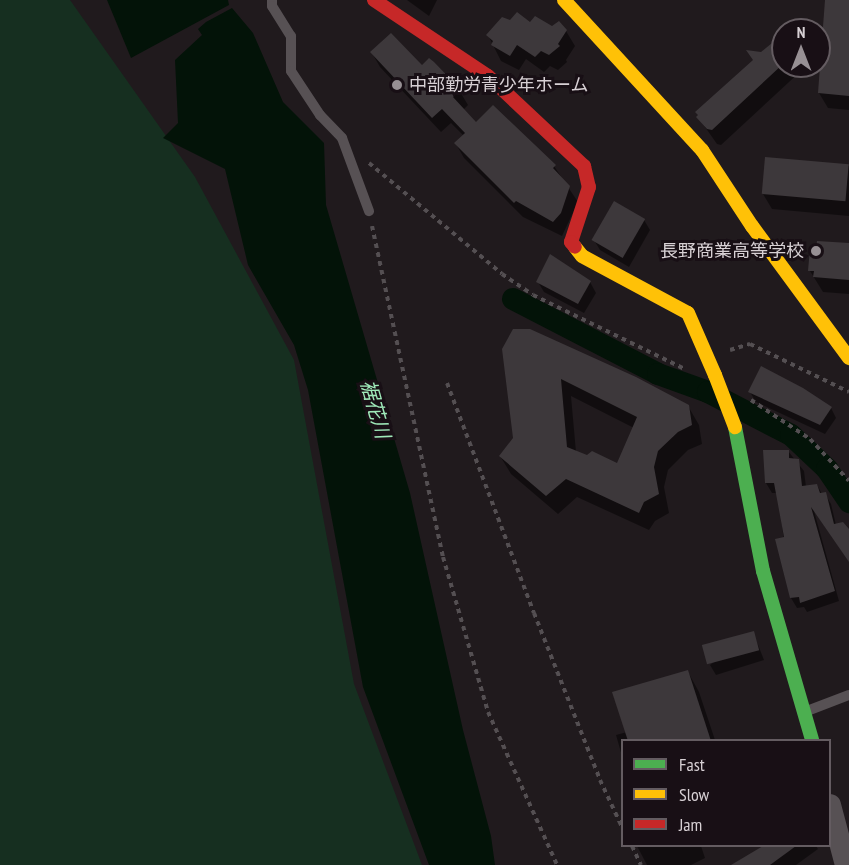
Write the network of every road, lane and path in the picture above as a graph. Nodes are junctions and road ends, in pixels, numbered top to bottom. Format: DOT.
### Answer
graph roads {
  1 [pos="272,0"];
  2 [pos="374,0"];
  3 [pos="564,0"];
  4 [pos="342,138"];
  5 [pos="369,211"];
  6 [pos="708,356"];
  7 [pos="849,358"];
  8 [pos="693,373"];
  9 [pos="447,382"];
  10 [pos="849,392"];
  11 [pos="741,395"];
  12 [pos="849,481"];
  13 [pos="849,695"];
  14 [pos="804,712"];
  15 [pos="811,739"];
  16 [pos="831,809"];
  17 [pos="621,825"];
  18 [pos="632,847"];
  19 [pos="557,865"];
  20 [pos="641,865"];
  21 [pos="846,865"];
  1 -- 4 [label="lane"];
  2 -- 6 [label="street"];
  3 -- 7 [label="street"];
  4 -- 5 [label="lane"];
  4 -- 8 [label="path"];
  5 -- 19 [label="path"];
  6 -- 10 [label="path"];
  6 -- 14 [label="street, bridge"];
  9 -- 17 [label="path"];
  11 -- 12 [label="path"];
  13 -- 14 [label="lane"];
  14 -- 15 [label="street"];
  16 -- 21 [label="street"];
  18 -- 20 [label="path"];
}
